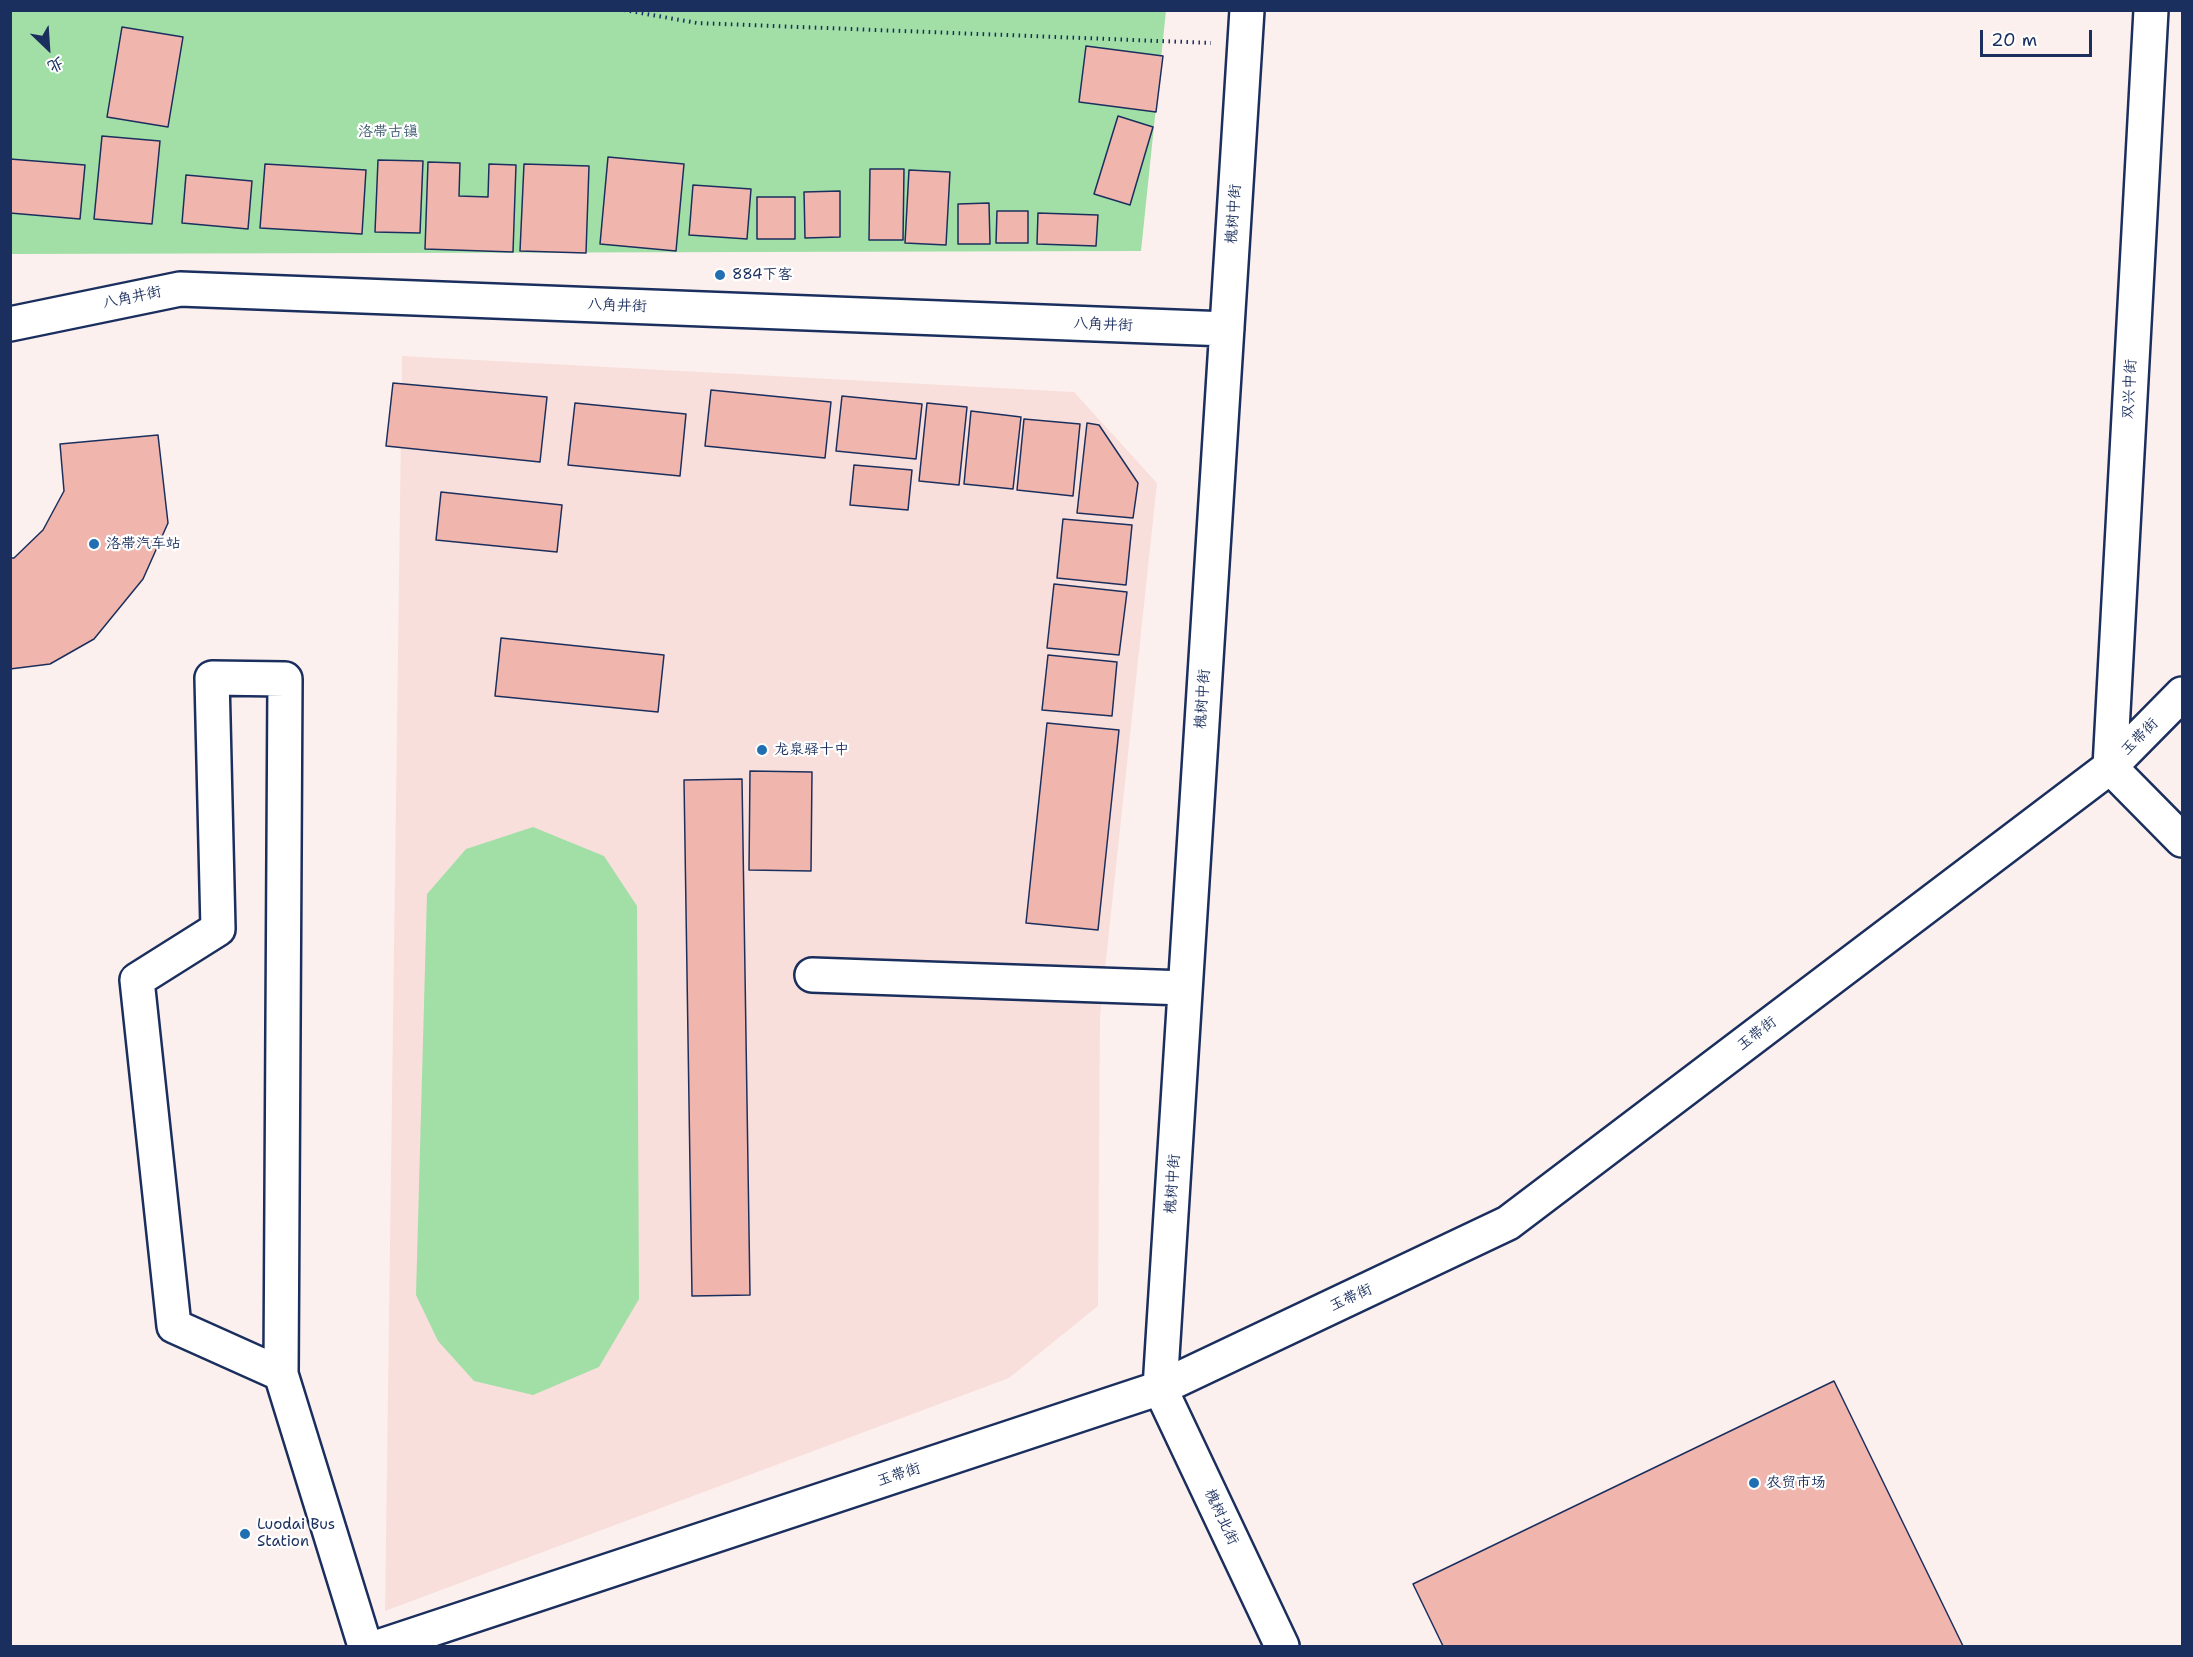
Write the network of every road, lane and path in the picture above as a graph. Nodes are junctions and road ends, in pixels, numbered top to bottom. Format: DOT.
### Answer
graph roads {
  1 [pos="624,10"];
  2 [pos="1247,10"];
  3 [pos="2151,10"];
  4 [pos="1245,45"];
  5 [pos="10,324"];
  6 [pos="1227,329"];
  7 [pos="2182,694"];
  8 [pos="2110,767"];
  9 [pos="2182,840"];
  10 [pos="813,975"];
  11 [pos="1185,988"];
  12 [pos="281,1374"];
  13 [pos="1160,1388"];
  14 [pos="365,1647"];
  15 [pos="381,1647"];
  16 [pos="1282,1647"];
  1 -- 4 [label="path"];
  2 -- 4 [label="street, 槐树中街"];
  3 -- 8 [label="street, 双兴中街"];
  4 -- 6 [label="street, 槐树中街"];
  5 -- 6 [label="street, 八角井街"];
  6 -- 11 [label="street, 槐树中街"];
  7 -- 8 [label="street, 玉带街"];
  8 -- 9 [label="street"];
  8 -- 13 [label="street, 玉带街"];
  10 -- 11 [label="street"];
  11 -- 13 [label="street, 槐树中街"];
  12 -- 12 [label="street"];
  12 -- 14 [label="street"];
  13 -- 15 [label="street, 玉带街"];
  13 -- 16 [label="street, 槐树北街"];
}
